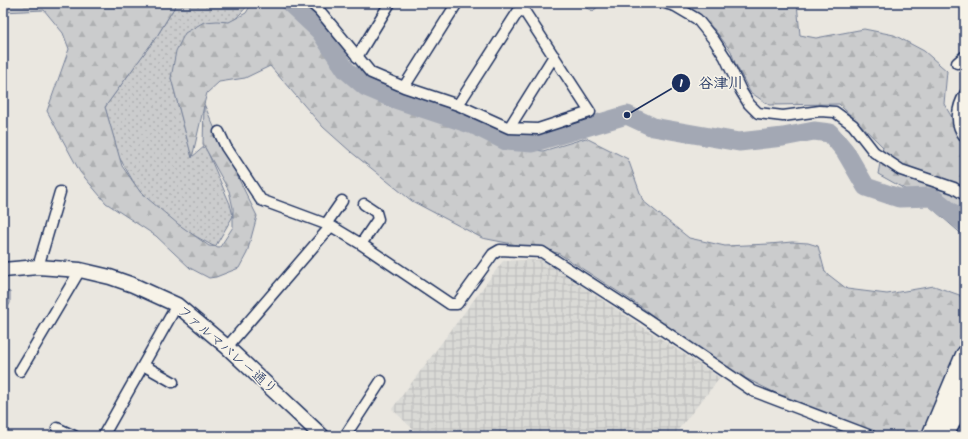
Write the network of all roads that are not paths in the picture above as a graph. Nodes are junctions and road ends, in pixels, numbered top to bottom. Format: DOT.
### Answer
graph roads {
  1 [pos="310,3"];
  2 [pos="390,3"];
  3 [pos="457,3"];
  4 [pos="664,3"];
  5 [pos="520,5"];
  6 [pos="321,6"];
  7 [pos="554,56"];
  8 [pos="357,57"];
  9 [pos="404,87"];
  10 [pos="965,94"];
  11 [pos="458,105"];
  12 [pos="509,128"];
  13 [pos="219,132"];
  14 [pos="965,137"];
  15 [pos="60,192"];
  16 [pos="965,195"];
  17 [pos="342,201"];
  18 [pos="364,204"];
  19 [pos="328,225"];
  20 [pos="361,244"];
  21 [pos="38,267"];
  22 [pos="3,270"];
  23 [pos="80,270"];
  24 [pos="176,305"];
  25 [pos="227,347"];
  26 [pos="962,363"];
  27 [pos="143,365"];
  28 [pos="20,371"];
  29 [pos="381,381"];
  30 [pos="173,382"];
  31 [pos="965,394"];
  32 [pos="57,428"];
  33 [pos="74,436"];
  34 [pos="102,436"];
  35 [pos="322,436"];
  36 [pos="345,436"];
  37 [pos="871,436"];
  38 [pos="931,436"];
  39 [pos="944,436"];
  1 -- 6 [label="street"];
  2 -- 8 [label="street"];
  3 -- 9 [label="street"];
  4 -- 16 [label="street"];
  5 -- 7 [label="street"];
  5 -- 11 [label="street"];
  6 -- 8 [label="street"];
  7 -- 12 [label="street"];
  7 -- 12 [label="street"];
  8 -- 9 [label="street"];
  9 -- 11 [label="street"];
  10 -- 14 [label="street"];
  11 -- 12 [label="street"];
  13 -- 19 [label="street"];
  15 -- 21 [label="street"];
  17 -- 19 [label="street"];
  18 -- 20 [label="street"];
  19 -- 20 [label="street"];
  19 -- 25 [label="street"];
  20 -- 37 [label="street"];
  21 -- 22 [label="street, ファルマバレー通り"];
  21 -- 23 [label="street, ファルマバレー通り"];
  23 -- 24 [label="street, ファルマバレー通り"];
  23 -- 28 [label="street"];
  24 -- 25 [label="street, ファルマバレー通り"];
  24 -- 27 [label="street"];
  25 -- 35 [label="street, ファルマバレー通り"];
  26 -- 38 [label="highway"];
  27 -- 30 [label="street"];
  27 -- 34 [label="street"];
  29 -- 36 [label="street"];
  31 -- 39 [label="highway"];
  32 -- 33 [label="street"];
}
